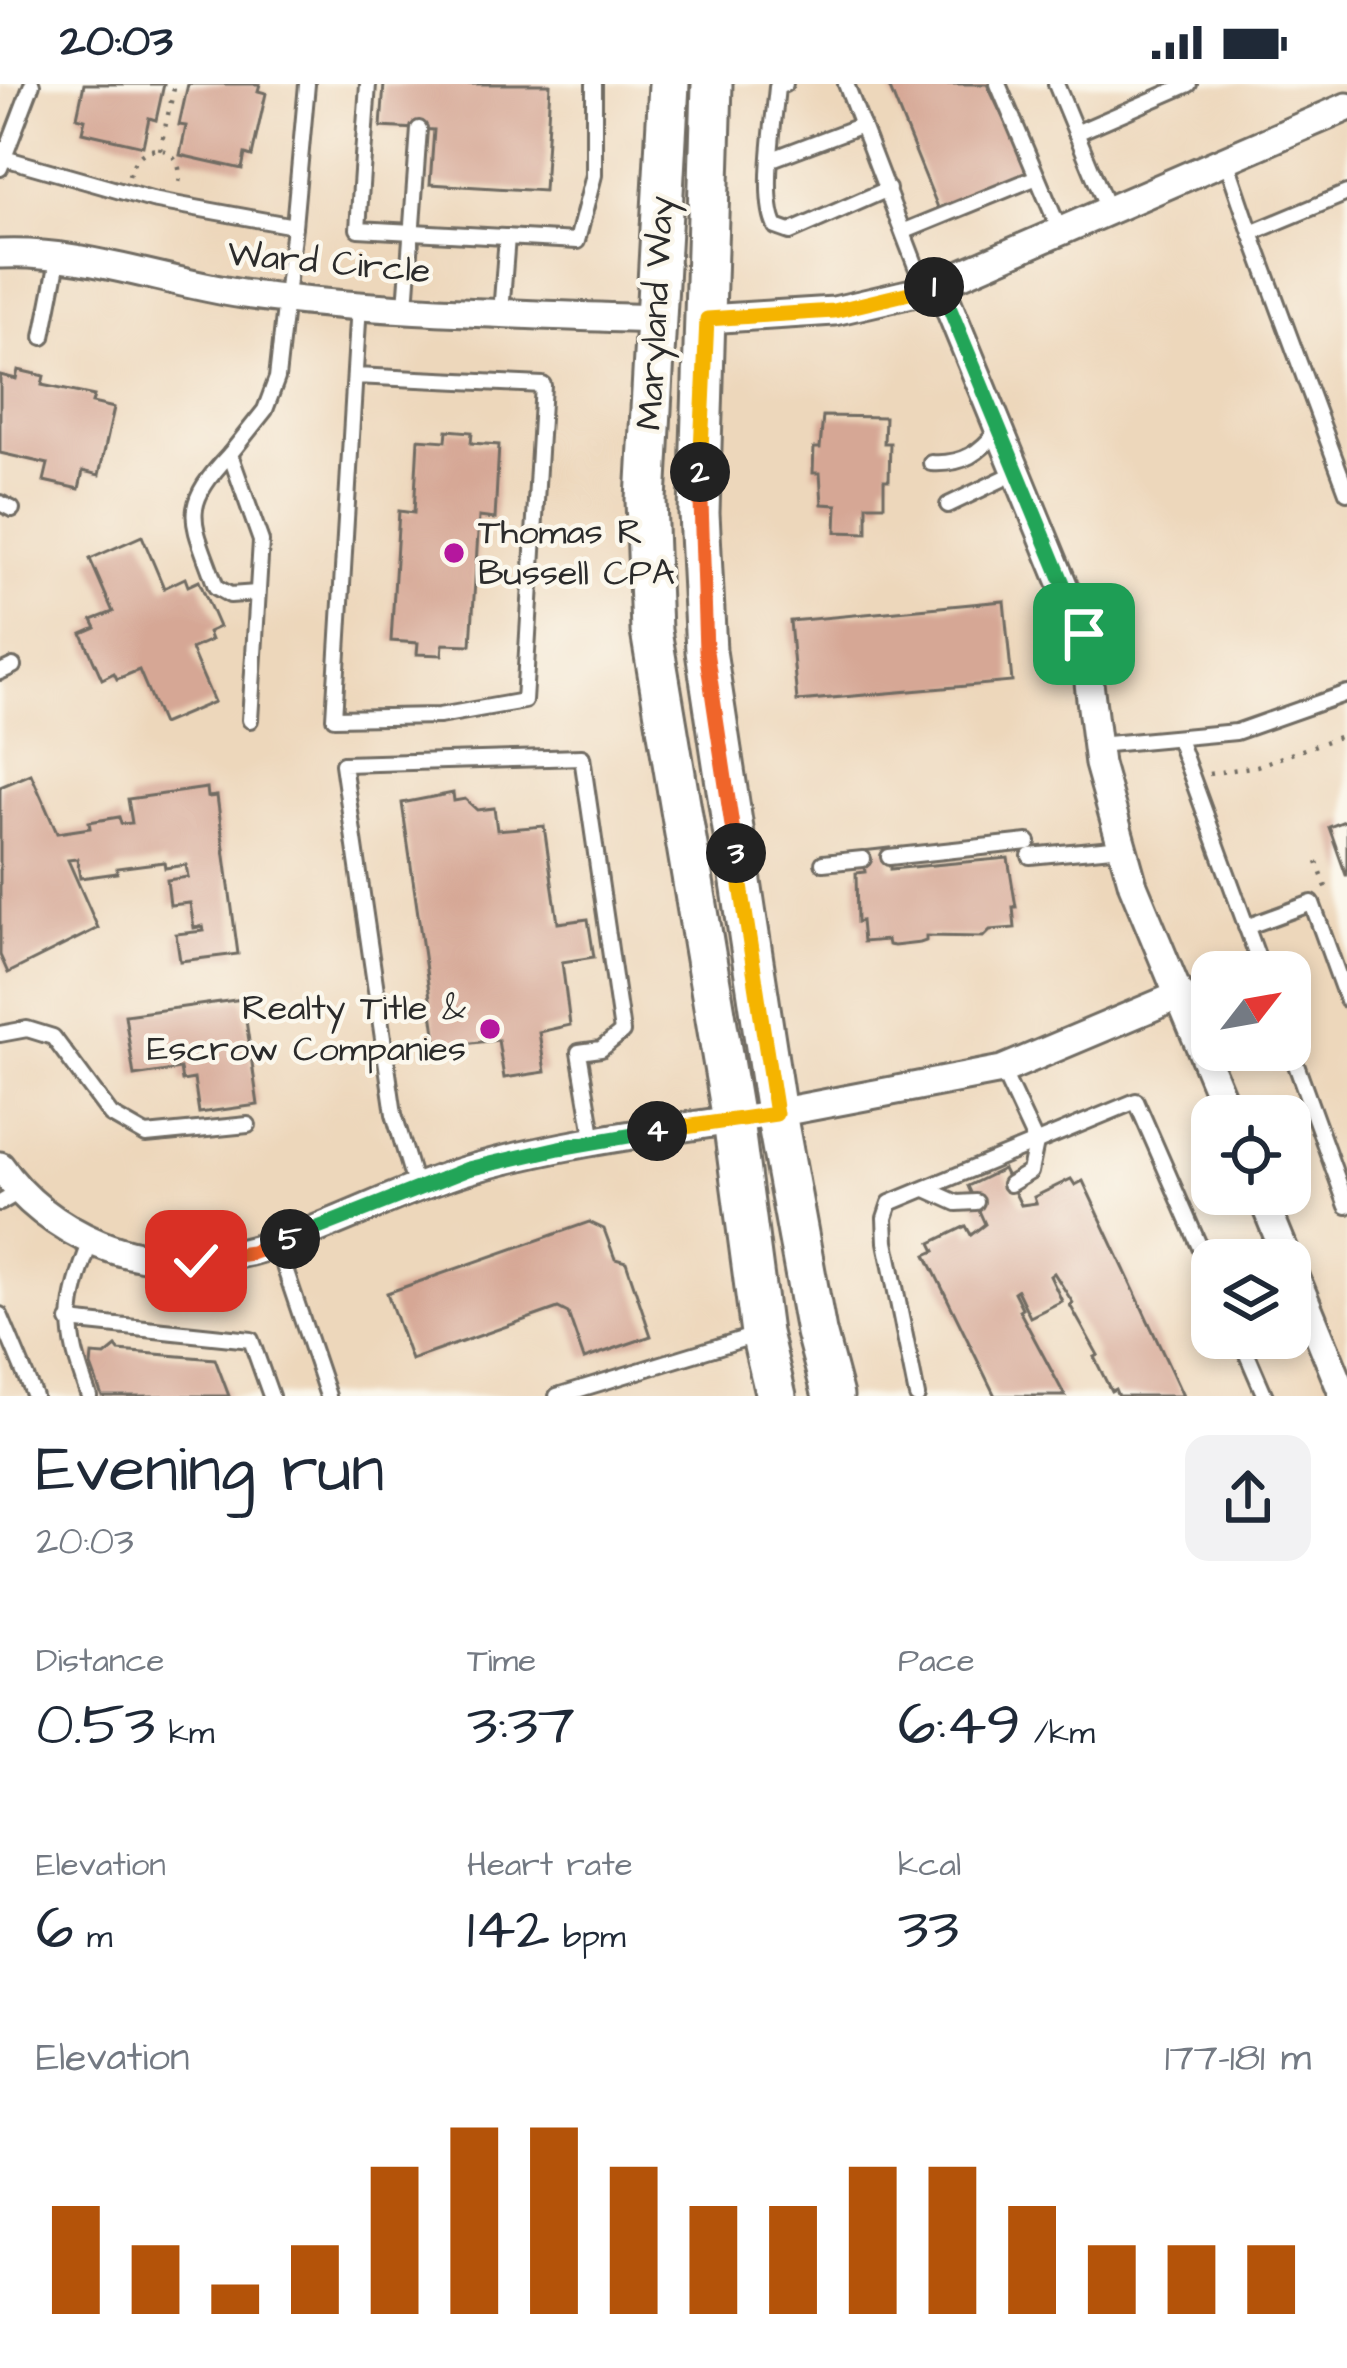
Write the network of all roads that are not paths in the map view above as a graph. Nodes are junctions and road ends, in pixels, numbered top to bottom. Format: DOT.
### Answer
graph roads {
  1 [pos="32,84"];
  2 [pos="307,84"];
  3 [pos="368,84"];
  4 [pos="594,84"];
  5 [pos="669,84"];
  6 [pos="712,84"];
  7 [pos="785,84"];
  8 [pos="846,84"];
  9 [pos="998,84"];
  10 [pos="1056,84"];
  11 [pos="1189,84"];
  12 [pos="1347,107"];
  13 [pos="862,125"];
  14 [pos="419,129"];
  15 [pos="1076,133"];
  16 [pos="1225,158"];
  17 [pos="772,159"];
  18 [pos="2,163"];
  19 [pos="1037,177"];
  20 [pos="887,189"];
  21 [pos="1347,193"];
  22 [pos="1108,210"];
  23 [pos="294,226"];
  24 [pos="904,231"];
  25 [pos="1060,231"];
  26 [pos="412,232"];
  27 [pos="1251,233"];
  28 [pos="507,238"];
  29 [pos="0,254"];
  30 [pos="59,255"];
  31 [pos="933,288"];
  32 [pos="287,298"];
  33 [pos="358,304"];
  34 [pos="406,307"];
  35 [pos="501,313"];
  36 [pos="655,319"];
  37 [pos="707,319"];
  38 [pos="43,338"];
  39 [pos="355,376"];
  40 [pos="999,429"];
  41 [pos="230,454"];
  42 [pos="931,463"];
  43 [pos="1017,472"];
  44 [pos="1347,492"];
  45 [pos="948,505"];
  46 [pos="257,593"];
  47 [pos="1347,693"];
  48 [pos="250,720"];
  49 [pos="1178,739"];
  50 [pos="1097,745"];
  51 [pos="1122,847"];
  52 [pos="889,856"];
  53 [pos="863,859"];
  54 [pos="823,863"];
  55 [pos="1246,927"];
  56 [pos="1255,951"];
  57 [pos="1180,994"];
  58 [pos="1347,1000"];
  59 [pos="0,1034"];
  60 [pos="1002,1070"];
  61 [pos="1298,1071"];
  62 [pos="1221,1095"];
  63 [pos="776,1114"];
  64 [pos="733,1120"];
  65 [pos="248,1124"];
  66 [pos="594,1141"];
  67 [pos="1036,1143"];
  68 [pos="0,1166"];
  69 [pos="1010,1184"];
  70 [pos="416,1188"];
  71 [pos="926,1189"];
  72 [pos="10,1198"];
  73 [pos="976,1202"];
  74 [pos="1347,1206"];
  75 [pos="1196,1239"];
  76 [pos="91,1241"];
  77 [pos="277,1245"];
  78 [pos="0,1315"];
  79 [pos="69,1322"];
  80 [pos="761,1333"];
  81 [pos="1311,1334"];
  82 [pos="1249,1359"];
  83 [pos="34,1396"];
  84 [pos="89,1396"];
  85 [pos="271,1396"];
  86 [pos="328,1396"];
  87 [pos="557,1396"];
  88 [pos="776,1396"];
  89 [pos="833,1396"];
  90 [pos="917,1396"];
  91 [pos="1265,1396"];
  92 [pos="1344,1396"];
  1 -- 18 [label="lane"];
  2 -- 23 [label="lane"];
  3 -- 26 [label="lane"];
  4 -- 28 [label="lane"];
  5 -- 36 [label="main road, Maryland Way"];
  6 -- 37 [label="main road, Maryland Way"];
  7 -- 17 [label="lane"];
  8 -- 13 [label="lane"];
  9 -- 19 [label="lane"];
  10 -- 15 [label="lane"];
  11 -- 15 [label="lane"];
  12 -- 16 [label="street"];
  13 -- 17 [label="lane"];
  13 -- 20 [label="lane"];
  14 -- 26 [label="lane"];
  15 -- 22 [label="lane"];
  16 -- 22 [label="street"];
  16 -- 27 [label="lane"];
  17 -- 20 [label="lane"];
  18 -- 23 [label="lane"];
  19 -- 24 [label="lane"];
  19 -- 25 [label="lane"];
  20 -- 24 [label="lane"];
  21 -- 27 [label="lane"];
  22 -- 25 [label="street"];
  23 -- 32 [label="lane"];
  24 -- 31 [label="lane"];
  25 -- 31 [label="street"];
  26 -- 28 [label="lane"];
  26 -- 34 [label="lane"];
  27 -- 44 [label="lane"];
  28 -- 35 [label="lane"];
  29 -- 30 [label="street, Ward Circle"];
  30 -- 32 [label="street, Ward Circle"];
  30 -- 38 [label="lane"];
  31 -- 37 [label="street"];
  31 -- 40 [label="street"];
  32 -- 33 [label="street, Ward Circle"];
  32 -- 41 [label="lane"];
  33 -- 34 [label="street, Ward Circle"];
  33 -- 39 [label="lane"];
  34 -- 35 [label="street, Ward Circle"];
  35 -- 36 [label="street, Ward Circle"];
  36 -- 37 [label="main road"];
  36 -- 64 [label="main road, Maryland Way"];
  37 -- 63 [label="main road, Maryland Way"];
  39 -- 39 [label="lane"];
  40 -- 42 [label="lane"];
  40 -- 43 [label="street"];
  41 -- 46 [label="lane"];
  41 -- 46 [label="lane"];
  43 -- 45 [label="lane"];
  43 -- 50 [label="street"];
  46 -- 48 [label="lane"];
  47 -- 49 [label="lane"];
  49 -- 50 [label="lane"];
  49 -- 55 [label="lane"];
  50 -- 51 [label="street"];
  51 -- 52 [label="lane"];
  51 -- 57 [label="street"];
  53 -- 54 [label="lane"];
  55 -- 56 [label="lane"];
  55 -- 58 [label="lane"];
  57 -- 60 [label="street"];
  57 -- 62 [label="street"];
  59 -- 65 [label="lane"];
  60 -- 63 [label="street"];
  60 -- 67 [label="lane"];
  61 -- 74 [label="lane"];
  63 -- 64 [label="main road"];
  63 -- 89 [label="main road, Maryland Way"];
  64 -- 66 [label="street"];
  64 -- 80 [label="main road, Maryland Way"];
  66 -- 70 [label="street"];
  66 -- 70 [label="lane"];
  67 -- 69 [label="lane"];
  67 -- 71 [label="lane"];
  67 -- 75 [label="lane"];
  68 -- 72 [label="street"];
  70 -- 77 [label="street"];
  71 -- 73 [label="lane"];
  71 -- 90 [label="lane"];
  72 -- 76 [label="street"];
  76 -- 77 [label="street"];
  76 -- 79 [label="lane"];
  77 -- 86 [label="lane"];
  78 -- 83 [label="lane"];
  79 -- 84 [label="lane"];
  79 -- 85 [label="lane"];
  80 -- 87 [label="lane"];
  80 -- 88 [label="main road, Maryland Way"];
  81 -- 92 [label="street"];
  82 -- 91 [label="lane"];
}
